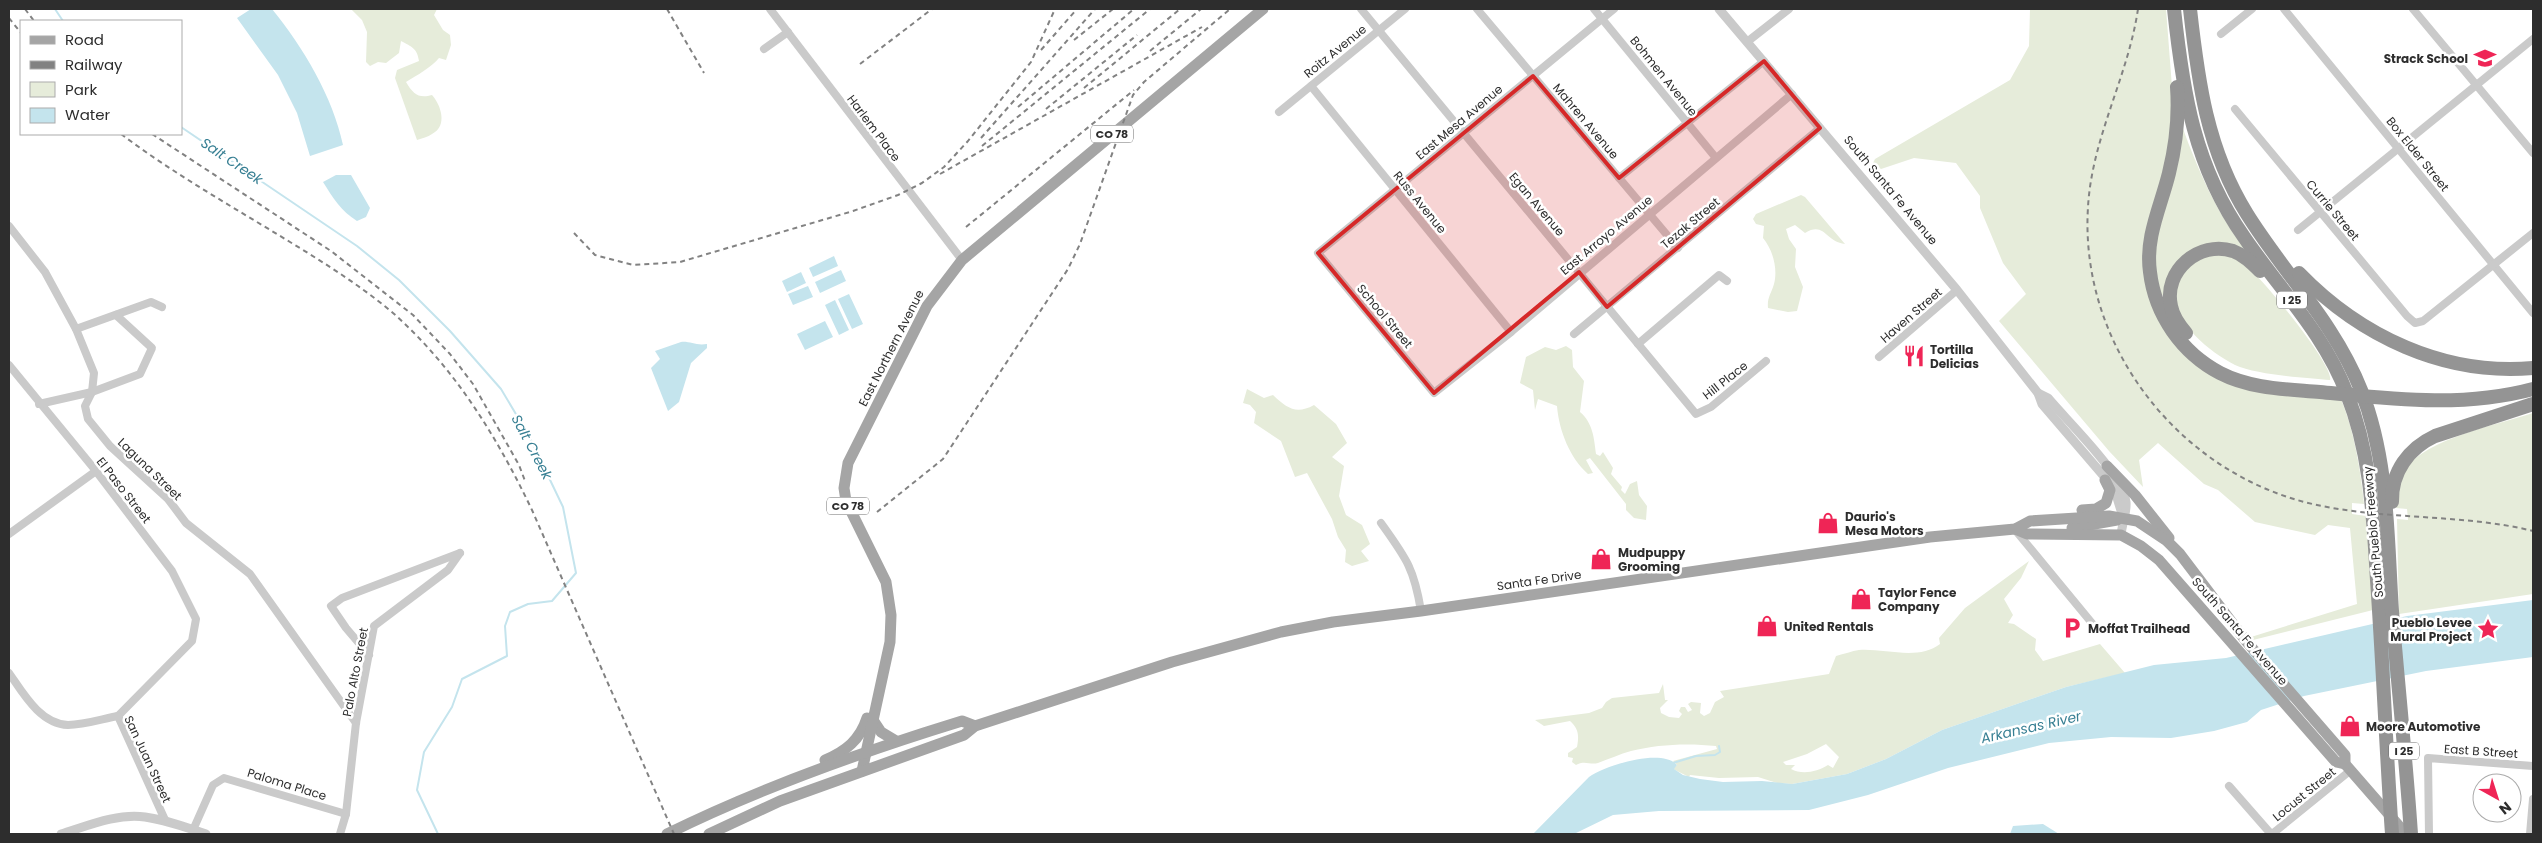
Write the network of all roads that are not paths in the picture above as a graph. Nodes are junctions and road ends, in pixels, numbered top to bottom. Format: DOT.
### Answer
graph roads {
  1 [pos="770,9"];
  2 [pos="1263,9"];
  3 [pos="1361,9"];
  4 [pos="1405,9"];
  5 [pos="1476,9"];
  6 [pos="1594,9"];
  7 [pos="1614,9"];
  8 [pos="1719,9"];
  9 [pos="1788,9"];
  10 [pos="2190,9"];
  11 [pos="2252,9"];
  12 [pos="2284,9"];
  13 [pos="2414,9"];
  14 [pos="2175,15"];
  15 [pos="1602,19"];
  16 [pos="1378,30"];
  17 [pos="788,32"];
  18 [pos="2221,34"];
  19 [pos="2533,39"];
  20 [pos="1747,42"];
  21 [pos="764,49"];
  22 [pos="1764,61"];
  23 [pos="1533,76"];
  24 [pos="2477,85"];
  25 [pos="1311,86"];
  26 [pos="1792,94"];
  27 [pos="2235,109"];
  28 [pos="1279,112"];
  29 [pos="1688,123"];
  30 [pos="1820,128"];
  31 [pos="1464,133"];
  32 [pos="2400,149"];
  33 [pos="2533,153"];
  34 [pos="1716,158"];
  35 [pos="1619,178"];
  36 [pos="1395,190"];
  37 [pos="2237,197"];
  38 [pos="2320,212"];
  39 [pos="1650,214"];
  40 [pos="9,226"];
  41 [pos="2298,230"];
  42 [pos="2533,233"];
  43 [pos="1678,248"];
  44 [pos="1318,253"];
  45 [pos="962,260"];
  46 [pos="2494,265"];
  47 [pos="1579,272"];
  48 [pos="1726,281"];
  49 [pos="1957,290"];
  50 [pos="162,307"];
  51 [pos="1607,307"];
  52 [pos="2533,313"];
  53 [pos="116,315"];
  54 [pos="76,329"];
  55 [pos="1511,332"];
  56 [pos="1574,334"];
  57 [pos="2319,336"];
  58 [pos="1638,344"];
  59 [pos="1879,358"];
  60 [pos="1766,361"];
  61 [pos="9,365"];
  62 [pos="2533,368"];
  63 [pos="2533,381"];
  64 [pos="2319,387"];
  65 [pos="2533,389"];
  66 [pos="92,392"];
  67 [pos="1434,392"];
  68 [pos="2038,393"];
  69 [pos="2383,394"];
  70 [pos="39,404"];
  71 [pos="2533,404"];
  72 [pos="1696,414"];
  73 [pos="2107,466"];
  74 [pos="96,471"];
  75 [pos="2105,480"];
  76 [pos="2123,517"];
  77 [pos="2076,518"];
  78 [pos="1382,524"];
  79 [pos="2015,529"];
  80 [pos="9,534"];
  81 [pos="2043,534"];
  82 [pos="2121,535"];
  83 [pos="2167,541"];
  84 [pos="2180,554"];
  85 [pos="2390,571"];
  86 [pos="2385,602"];
  87 [pos="1421,611"];
  88 [pos="2096,628"];
  89 [pos="369,655"];
  90 [pos="9,673"];
  91 [pos="882,677"];
  92 [pos="2392,704"];
  93 [pos="2297,710"];
  94 [pos="118,716"];
  95 [pos="873,720"];
  96 [pos="356,723"];
  97 [pos="975,726"];
  98 [pos="896,742"];
  99 [pos="866,751"];
  100 [pos="2533,766"];
  101 [pos="2348,767"];
  102 [pos="862,771"];
  103 [pos="2230,786"];
  104 [pos="770,788"];
  105 [pos="2533,799"];
  106 [pos="346,814"];
  107 [pos="165,820"];
  108 [pos="193,830"];
  109 [pos="61,834"];
  110 [pos="206,834"];
  111 [pos="340,834"];
  112 [pos="667,834"];
  113 [pos="709,834"];
  114 [pos="2271,834"];
  115 [pos="2392,834"];
  116 [pos="2406,834"];
  117 [pos="2411,834"];
  118 [pos="2429,834"];
  119 [pos="2530,834"];
  1 -- 17 [label="street, Harlem Place"];
  2 -- 45 [label="main road, East Northern Avenue / CO 78"];
  3 -- 16 [label="street, Egan Avenue"];
  4 -- 16 [label="street, Roitz Avenue"];
  5 -- 23 [label="street, Mahren Avenue"];
  6 -- 15 [label="street, Bohmen Avenue"];
  7 -- 15 [label="street, East Mesa Avenue"];
  8 -- 20 [label="street, South Santa Fe Avenue"];
  9 -- 20 [label="street"];
  10 -- 37 [label="highway, South Pueblo Freeway / I 25"];
  11 -- 18 [label="street"];
  12 -- 32 [label="street, Box Elder Street"];
  13 -- 24 [label="street"];
  14 -- 57 [label="highway, South Pueblo Freeway / I 25"];
  14 -- 64 [label="highway"];
  15 -- 23 [label="street, East Mesa Avenue"];
  15 -- 29 [label="street, Bohmen Avenue"];
  16 -- 25 [label="street, Roitz Avenue"];
  16 -- 31 [label="street, Egan Avenue"];
  17 -- 21 [label="street"];
  17 -- 45 [label="street, Harlem Place"];
  19 -- 24 [label="street"];
  20 -- 22 [label="street, South Santa Fe Avenue"];
  22 -- 26 [label="street, South Santa Fe Avenue"];
  22 -- 29 [label="street"];
  23 -- 31 [label="street, East Mesa Avenue"];
  23 -- 35 [label="street, Mahren Avenue"];
  24 -- 32 [label="street"];
  24 -- 33 [label="street"];
  25 -- 28 [label="street, Roitz Avenue"];
  25 -- 36 [label="street, Russ Avenue"];
  26 -- 30 [label="street, South Santa Fe Avenue"];
  26 -- 34 [label="street, East Arroyo Avenue"];
  27 -- 38 [label="street, Currie Street"];
  29 -- 34 [label="street, Bohmen Avenue"];
  29 -- 35 [label="street"];
  30 -- 43 [label="street, Tezak Street"];
  30 -- 49 [label="street, South Santa Fe Avenue"];
  31 -- 36 [label="street, East Mesa Avenue"];
  31 -- 47 [label="street, Egan Avenue"];
  32 -- 38 [label="street"];
  32 -- 46 [label="street, Box Elder Street"];
  34 -- 39 [label="street, East Arroyo Avenue"];
  35 -- 39 [label="street, Mahren Avenue"];
  36 -- 44 [label="street, East Mesa Avenue"];
  36 -- 55 [label="street, Russ Avenue"];
  37 -- 62 [label="highway"];
  37 -- 85 [label="highway, South Pueblo Freeway / I 25"];
  38 -- 41 [label="street"];
  38 -- 46 [label="street, Currie Street"];
  39 -- 43 [label="street, Mahren Avenue"];
  39 -- 47 [label="street, East Arroyo Avenue"];
  40 -- 54 [label="street, Laguna Street"];
  42 -- 46 [label="street"];
  43 -- 51 [label="street, Tezak Street"];
  44 -- 67 [label="street, School Street"];
  45 -- 91 [label="main road, East Northern Avenue / CO 78"];
  46 -- 52 [label="street, Box Elder Street"];
  47 -- 51 [label="street, Egan Avenue"];
  47 -- 55 [label="street, East Arroyo Avenue"];
  48 -- 58 [label="street"];
  49 -- 59 [label="street, Haven Street"];
  49 -- 68 [label="street, South Santa Fe Avenue"];
  50 -- 53 [label="street"];
  51 -- 56 [label="street, Tezak Street"];
  51 -- 58 [label="street, Egan Avenue"];
  53 -- 54 [label="street"];
  53 -- 66 [label="street"];
  54 -- 66 [label="street, Laguna Street"];
  55 -- 67 [label="street, East Arroyo Avenue"];
  57 -- 64 [label="highway"];
  57 -- 86 [label="highway, South Pueblo Freeway / I 25"];
  58 -- 72 [label="street, Egan Avenue"];
  60 -- 72 [label="street, Hill Place"];
  61 -- 70 [label="street, El Paso Street"];
  63 -- 69 [label="highway"];
  64 -- 69 [label="highway"];
  65 -- 69 [label="highway"];
  66 -- 70 [label="street"];
  66 -- 96 [label="street, Laguna Street"];
  68 -- 73 [label="street, South Santa Fe Avenue"];
  68 -- 75 [label="street, South Santa Fe Avenue"];
  70 -- 74 [label="street, El Paso Street"];
  71 -- 85 [label="highway"];
  73 -- 76 [label="street, South Santa Fe Avenue"];
  73 -- 84 [label="main road"];
  74 -- 80 [label="street"];
  74 -- 94 [label="street, El Paso Street"];
  75 -- 76 [label="street, South Santa Fe Avenue"];
  75 -- 77 [label="main road"];
  76 -- 77 [label="main road, Santa Fe Drive"];
  76 -- 81 [label="main road"];
  76 -- 82 [label="street, South Santa Fe Avenue"];
  76 -- 83 [label="main road, Santa Fe Drive"];
  77 -- 79 [label="main road, Santa Fe Drive"];
  78 -- 87 [label="street"];
  79 -- 81 [label="main road, Santa Fe Drive"];
  79 -- 87 [label="main road, Santa Fe Drive"];
  79 -- 88 [label="street"];
  81 -- 82 [label="main road, Santa Fe Drive"];
  82 -- 93 [label="main road, South Santa Fe Avenue"];
  83 -- 84 [label="main road, South Santa Fe Avenue"];
  84 -- 93 [label="main road, South Santa Fe Avenue"];
  85 -- 86 [label="highway, South Pueblo Freeway / I 25"];
  86 -- 92 [label="highway, South Pueblo Freeway / I 25"];
  87 -- 97 [label="main road, Santa Fe Drive"];
  89 -- 89 [label="street, Palo Alto Street"];
  89 -- 96 [label="street, Palo Alto Street"];
  90 -- 94 [label="street, San Juan Street"];
  91 -- 95 [label="main road, East Northern Avenue / CO 78"];
  91 -- 104 [label="main road"];
  92 -- 115 [label="highway, South Pueblo Freeway / I 25"];
  92 -- 117 [label="highway, South Pueblo Freeway / I 25"];
  93 -- 101 [label="main road, South Santa Fe Avenue"];
  94 -- 107 [label="street, San Juan Street"];
  95 -- 98 [label="main road"];
  95 -- 99 [label="main road, East Northern Avenue / CO 78"];
  96 -- 106 [label="street, Palo Alto Street"];
  97 -- 98 [label="main road"];
  97 -- 102 [label="main road"];
  98 -- 99 [label="main road"];
  99 -- 102 [label="main road, East Northern Avenue / CO 78"];
  99 -- 104 [label="main road"];
  100 -- 118 [label="street, East B Street"];
  101 -- 114 [label="street, Locust Street"];
  101 -- 116 [label="main road, South Santa Fe Avenue"];
  102 -- 113 [label="main road"];
  103 -- 114 [label="street"];
  104 -- 112 [label="main road"];
  105 -- 119 [label="street"];
  106 -- 108 [label="street, Paloma Place"];
  106 -- 111 [label="street, Palo Alto Street"];
  107 -- 108 [label="street"];
  107 -- 109 [label="street"];
  108 -- 110 [label="street"];
}
